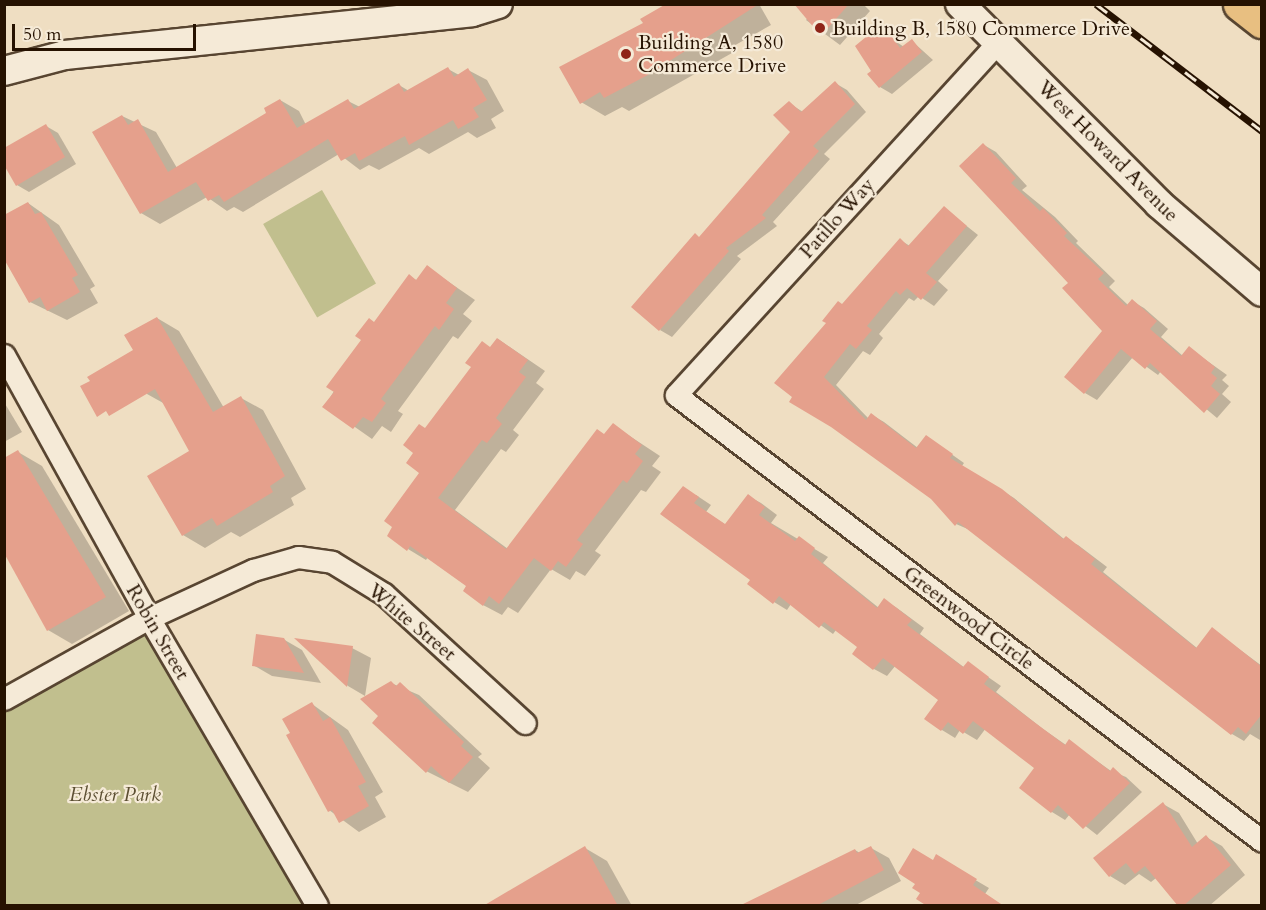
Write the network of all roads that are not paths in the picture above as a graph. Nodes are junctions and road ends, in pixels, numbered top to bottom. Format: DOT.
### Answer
graph roads {
  1 [pos="498,4"];
  2 [pos="960,4"];
  3 [pos="1240,4"];
  4 [pos="1262,21"];
  5 [pos="999,41"];
  6 [pos="4,71"];
  7 [pos="1262,292"];
  8 [pos="4,356"];
  9 [pos="676,395"];
  10 [pos="149,618"];
  11 [pos="4,699"];
  12 [pos="525,723"];
  13 [pos="1262,841"];
  14 [pos="316,906"];
  1 -- 6 [label="main road"];
  2 -- 5 [label="main road, West Howard Avenue"];
  3 -- 4 [label="main road"];
  5 -- 7 [label="main road, West Howard Avenue"];
  5 -- 9 [label="street, Patillo Way"];
  8 -- 10 [label="street, Robin Street"];
  9 -- 13 [label="street, Greenwood Circle"];
  10 -- 11 [label="street, White Street"];
  10 -- 12 [label="street, White Street"];
  10 -- 14 [label="street, Robin Street"];
}
